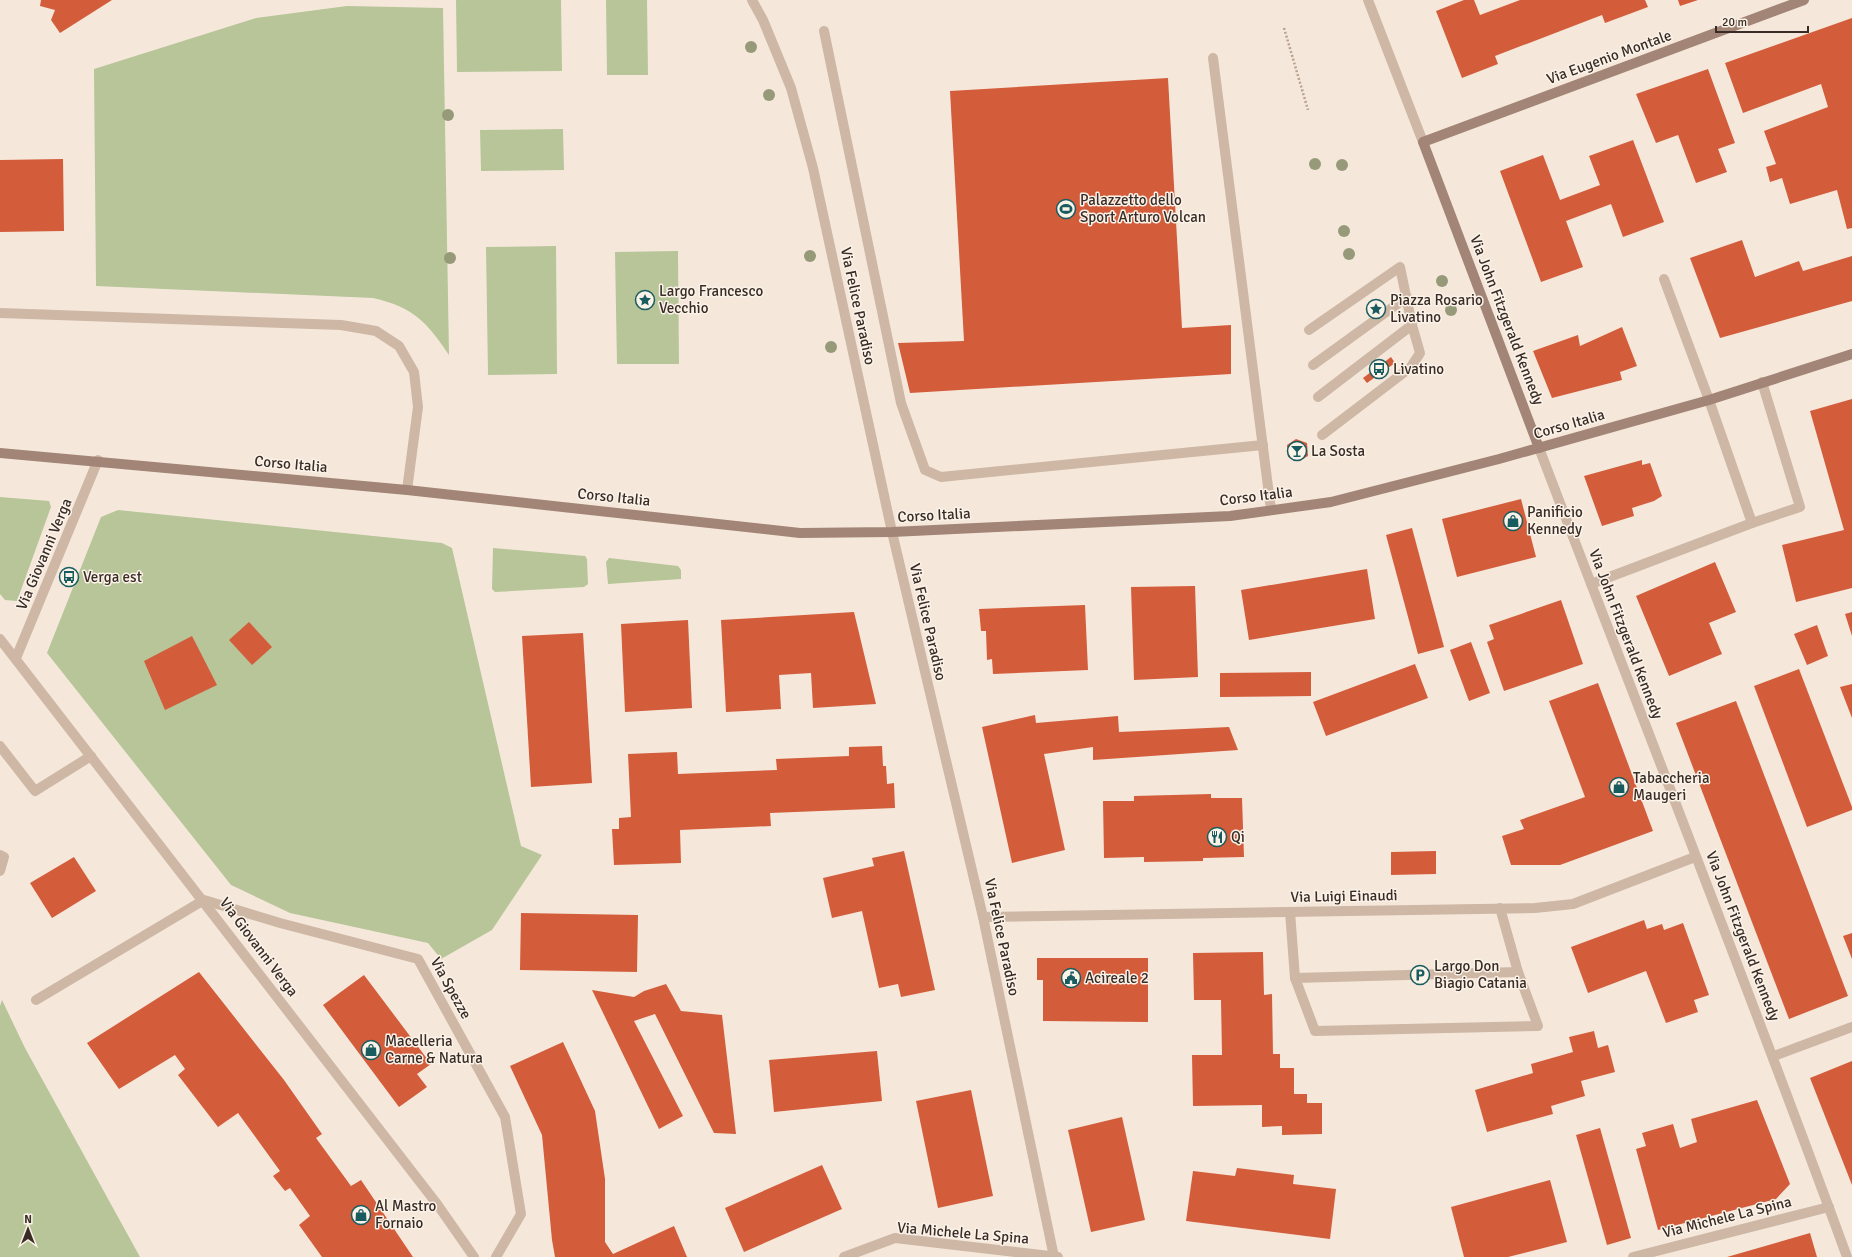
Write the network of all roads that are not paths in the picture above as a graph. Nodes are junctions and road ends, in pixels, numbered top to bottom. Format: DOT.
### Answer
graph roads {
  1 [pos="752,0"];
  2 [pos="1368,0"];
  3 [pos="1804,0"];
  4 [pos="824,31"];
  5 [pos="1213,58"];
  6 [pos="1423,142"];
  7 [pos="1664,279"];
  8 [pos="1406,297"];
  9 [pos="0,313"];
  10 [pos="1412,325"];
  11 [pos="1309,330"];
  12 [pos="1852,354"];
  13 [pos="1313,365"];
  14 [pos="1762,382"];
  15 [pos="1318,397"];
  16 [pos="1709,400"];
  17 [pos="1322,435"];
  18 [pos="1263,446"];
  19 [pos="1539,448"];
  20 [pos="0,453"];
  21 [pos="98,460"];
  22 [pos="408,490"];
  23 [pos="1271,510"];
  24 [pos="1752,523"];
  25 [pos="892,532"];
  26 [pos="1591,584"];
  27 [pos="0,639"];
  28 [pos="16,658"];
  29 [pos="0,746"];
  30 [pos="92,756"];
  31 [pos="0,855"];
  32 [pos="1695,857"];
  33 [pos="0,871"];
  34 [pos="204,900"];
  35 [pos="1500,908"];
  36 [pos="1290,912"];
  37 [pos="983,917"];
  38 [pos="1518,972"];
  39 [pos="1295,978"];
  40 [pos="36,1000"];
  41 [pos="1852,1027"];
  42 [pos="1774,1056"];
  43 [pos="1829,1207"];
  44 [pos="474,1257"];
  45 [pos="496,1257"];
  46 [pos="844,1257"];
  47 [pos="1055,1257"];
  48 [pos="1633,1257"];
  49 [pos="1847,1257"];
  1 -- 25 [label="street, Via Felice Paradiso"];
  2 -- 6 [label="street, Via John Fitzgerald Kennedy"];
  3 -- 6 [label="street, Via Eugenio Montale"];
  4 -- 18 [label="street"];
  5 -- 18 [label="street"];
  6 -- 19 [label="street, Via John Fitzgerald Kennedy"];
  7 -- 16 [label="street"];
  8 -- 10 [label="street"];
  8 -- 11 [label="street"];
  8 -- 13 [label="street"];
  9 -- 22 [label="street"];
  10 -- 15 [label="street"];
  10 -- 17 [label="street"];
  12 -- 14 [label="street, Corso Italia"];
  14 -- 16 [label="street, Corso Italia"];
  14 -- 24 [label="street"];
  16 -- 19 [label="street, Corso Italia"];
  16 -- 24 [label="street"];
  18 -- 23 [label="street"];
  19 -- 23 [label="street, Corso Italia"];
  19 -- 26 [label="street, Via John Fitzgerald Kennedy"];
  20 -- 21 [label="street, Corso Italia"];
  21 -- 22 [label="street, Corso Italia"];
  21 -- 28 [label="street, Via Giovanni Verga"];
  22 -- 25 [label="street, Corso Italia"];
  23 -- 25 [label="street, Corso Italia"];
  24 -- 26 [label="street"];
  25 -- 37 [label="street, Via Felice Paradiso"];
  26 -- 32 [label="street, Via John Fitzgerald Kennedy"];
  27 -- 28 [label="street, Via Giovanni Verga"];
  28 -- 30 [label="street, Via Giovanni Verga"];
  29 -- 30 [label="street"];
  30 -- 34 [label="street, Via Giovanni Verga"];
  31 -- 33 [label="street"];
  32 -- 35 [label="street, Via Luigi Einaudi"];
  32 -- 42 [label="street, Via John Fitzgerald Kennedy"];
  34 -- 40 [label="street"];
  34 -- 44 [label="street, Via Giovanni Verga"];
  34 -- 45 [label="street, Via Spezze"];
  35 -- 36 [label="street, Via Luigi Einaudi"];
  35 -- 38 [label="street"];
  36 -- 37 [label="street, Via Luigi Einaudi"];
  36 -- 39 [label="street"];
  37 -- 47 [label="street, Via Felice Paradiso"];
  38 -- 39 [label="street"];
  38 -- 39 [label="street"];
  41 -- 42 [label="street"];
  42 -- 43 [label="street, Via John Fitzgerald Kennedy"];
  43 -- 48 [label="street, Via Michele La Spina"];
  43 -- 49 [label="street, Via John Fitzgerald Kennedy"];
  46 -- 47 [label="street, Via Michele La Spina"];
}
